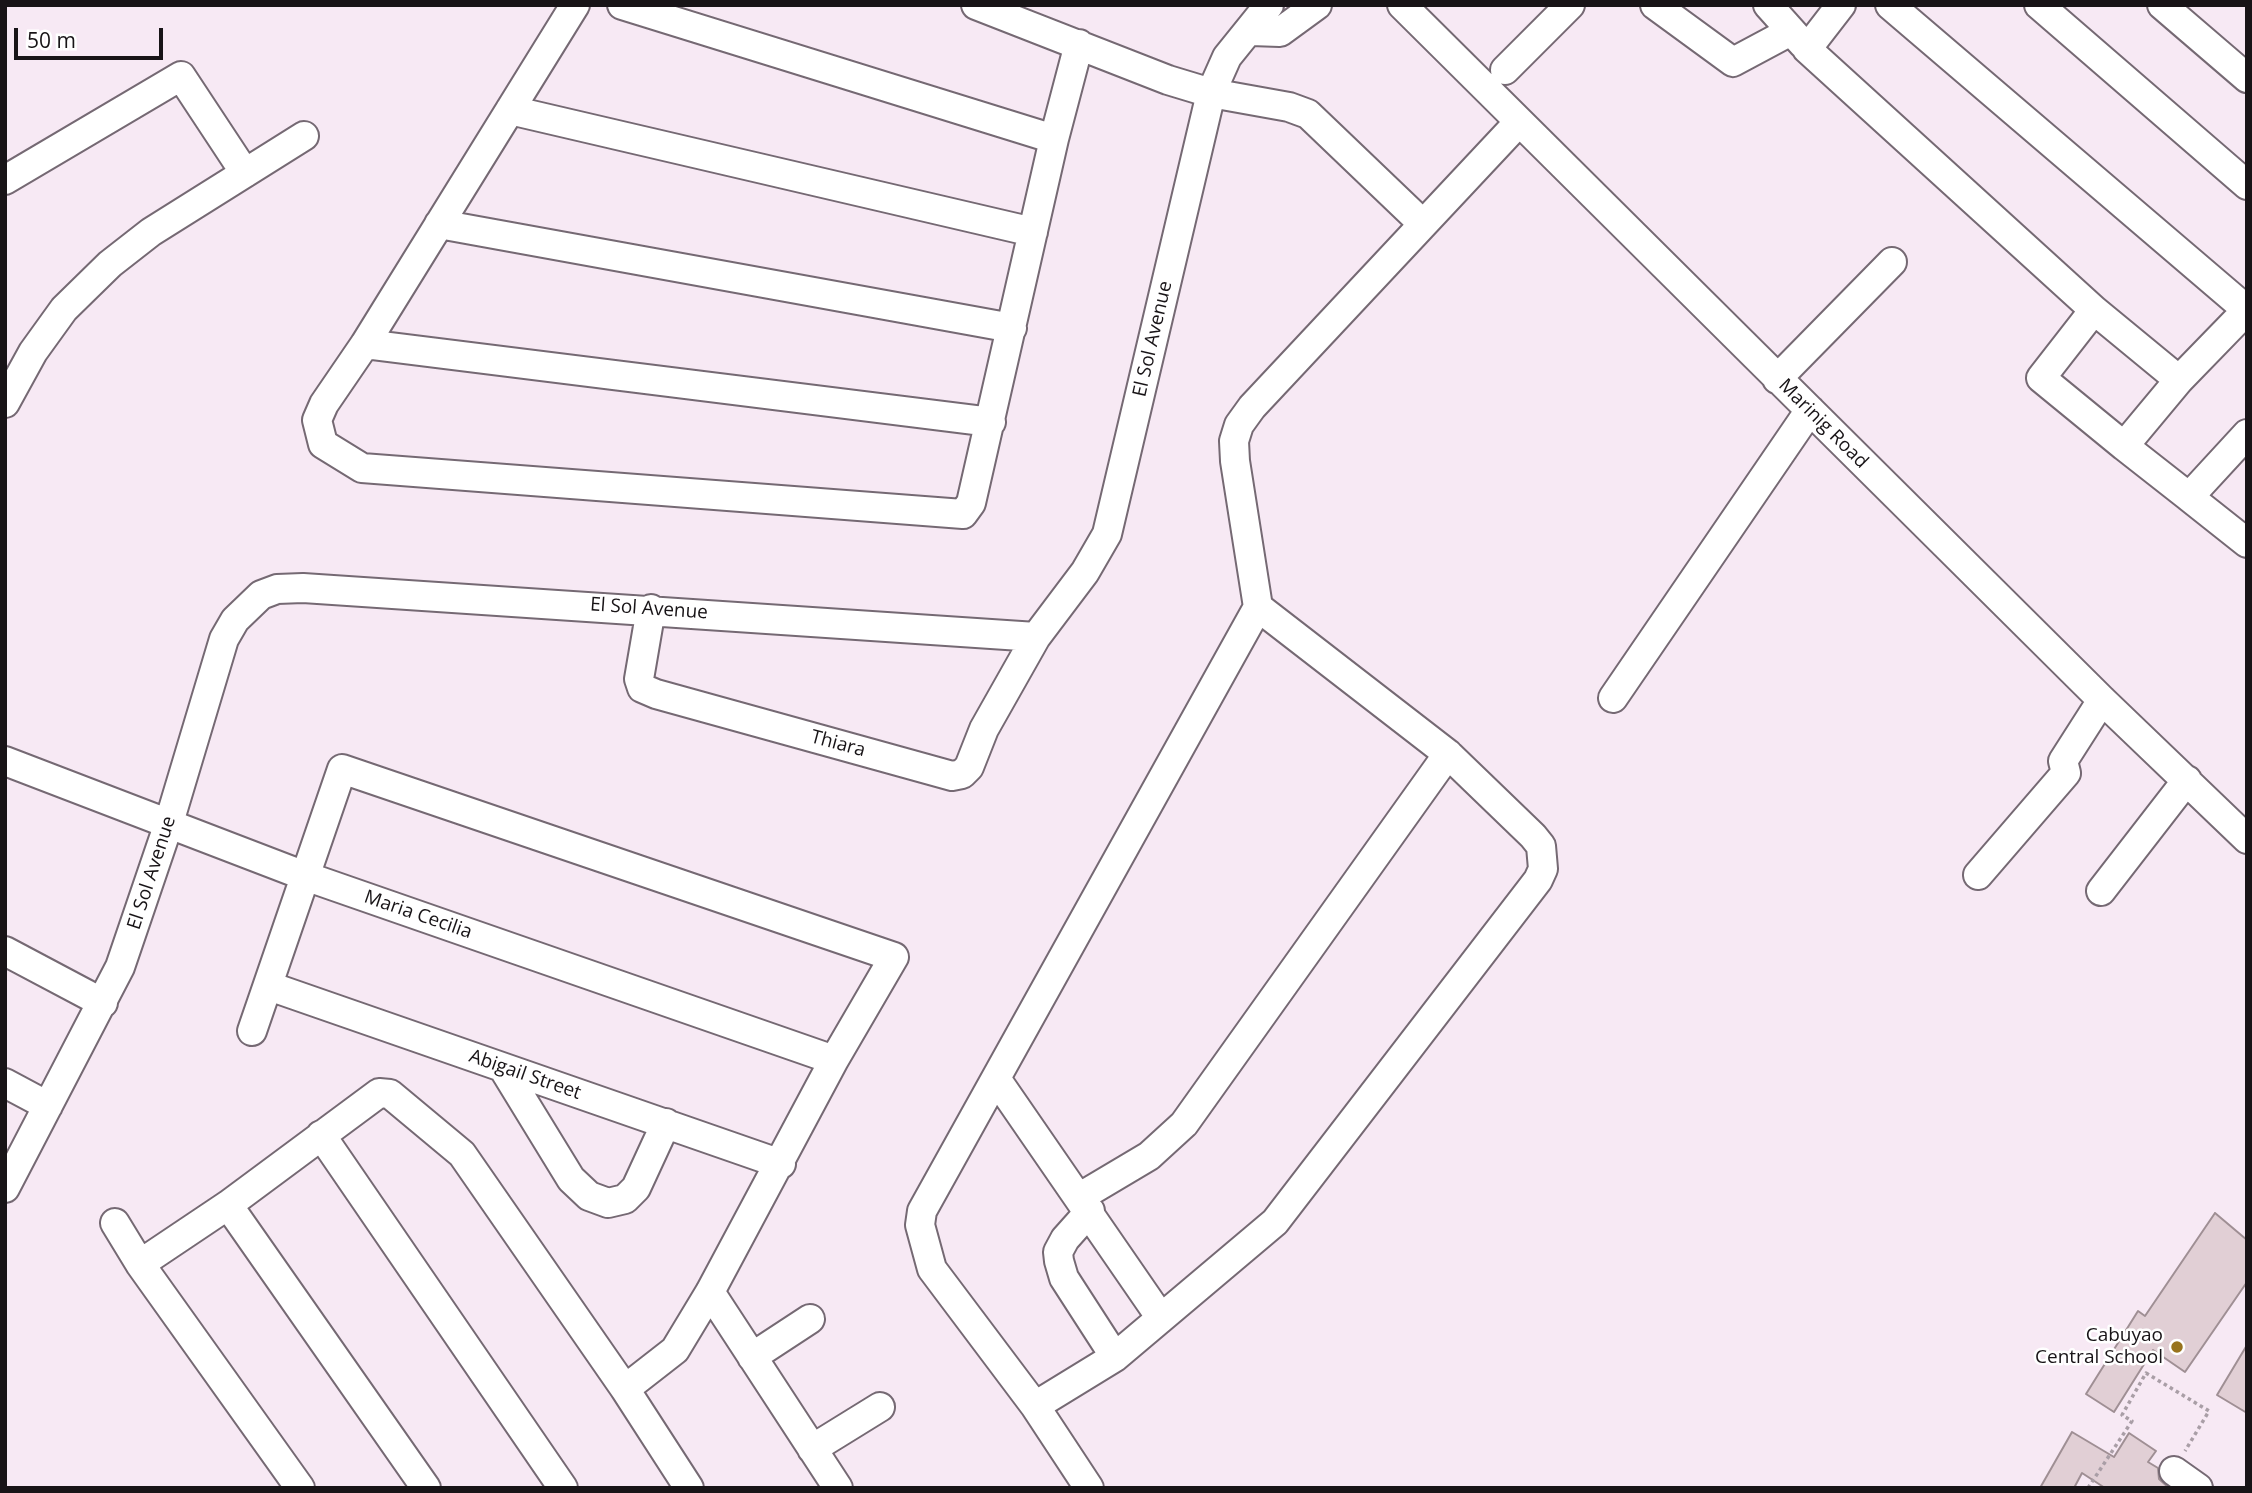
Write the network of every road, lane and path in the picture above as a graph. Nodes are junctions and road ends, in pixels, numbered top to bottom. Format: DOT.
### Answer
graph roads {
  1 [pos="575,5"];
  2 [pos="622,5"];
  3 [pos="976,5"];
  4 [pos="1269,5"];
  5 [pos="1402,5"];
  6 [pos="1570,5"];
  7 [pos="1656,5"];
  8 [pos="1768,5"];
  9 [pos="1841,5"];
  10 [pos="1891,5"];
  11 [pos="2039,5"];
  12 [pos="2162,5"];
  13 [pos="1312,7"];
  14 [pos="1251,31"];
  15 [pos="1799,40"];
  16 [pos="1079,44"];
  17 [pos="1505,70"];
  18 [pos="2247,78"];
  19 [pos="1212,93"];
  20 [pos="510,110"];
  21 [pos="1519,122"];
  22 [pos="304,136"];
  23 [pos="1054,139"];
  24 [pos="245,173"];
  25 [pos="5,180"];
  26 [pos="2247,185"];
  27 [pos="439,224"];
  28 [pos="1423,224"];
  29 [pos="1033,232"];
  30 [pos="1892,262"];
  31 [pos="2094,310"];
  32 [pos="2247,310"];
  33 [pos="1012,328"];
  34 [pos="365,344"];
  35 [pos="1777,379"];
  36 [pos="2179,380"];
  37 [pos="5,403"];
  38 [pos="1810,410"];
  39 [pos="990,422"];
  40 [pos="2247,434"];
  41 [pos="2124,446"];
  42 [pos="2189,497"];
  43 [pos="2247,543"];
  44 [pos="1258,607"];
  45 [pos="651,609"];
  46 [pos="1036,637"];
  47 [pos="1613,698"];
  48 [pos="2102,700"];
  49 [pos="1448,754"];
  50 [pos="5,761"];
  51 [pos="2187,780"];
  52 [pos="168,825"];
  53 [pos="2247,839"];
  54 [pos="1978,875"];
  55 [pos="304,876"];
  56 [pos="2101,891"];
  57 [pos="5,951"];
  58 [pos="269,986"];
  59 [pos="103,1003"];
  60 [pos="252,1031"];
  61 [pos="834,1060"];
  62 [pos="503,1068"];
  63 [pos="997,1080"];
  64 [pos="5,1083"];
  65 [pos="48,1106"];
  66 [pos="666,1124"];
  67 [pos="321,1135"];
  68 [pos="781,1164"];
  69 [pos="5,1188"];
  70 [pos="1085,1204"];
  71 [pos="228,1205"];
  72 [pos="115,1223"];
  73 [pos="140,1264"];
  74 [pos="710,1292"];
  75 [pos="1161,1318"];
  76 [pos="810,1319"];
  77 [pos="752,1357"];
  78 [pos="1115,1357"];
  79 [pos="625,1389"];
  80 [pos="1035,1406"];
  81 [pos="880,1408"];
  82 [pos="812,1450"];
  83 [pos="2174,1471"];
  84 [pos="300,1488"];
  85 [pos="426,1488"];
  86 [pos="563,1488"];
  87 [pos="689,1488"];
  88 [pos="838,1488"];
  89 [pos="1089,1488"];
  90 [pos="2088,1488"];
  91 [pos="2199,1488"];
  1 -- 20 [label="street"];
  2 -- 23 [label="street"];
  3 -- 16 [label="street"];
  4 -- 14 [label="street, El Sol Avenue"];
  5 -- 21 [label="street, Marinig Road"];
  6 -- 17 [label="street"];
  7 -- 15 [label="street"];
  8 -- 15 [label="street"];
  9 -- 15 [label="street"];
  10 -- 32 [label="street"];
  11 -- 26 [label="street"];
  12 -- 18 [label="street"];
  13 -- 14 [label="street"];
  14 -- 19 [label="street, El Sol Avenue"];
  15 -- 31 [label="street"];
  16 -- 19 [label="street"];
  16 -- 23 [label="street"];
  19 -- 28 [label="street"];
  19 -- 46 [label="street, El Sol Avenue"];
  20 -- 27 [label="street"];
  20 -- 29 [label="street"];
  21 -- 28 [label="street"];
  21 -- 35 [label="street, Marinig Road"];
  22 -- 24 [label="street"];
  23 -- 29 [label="street"];
  24 -- 25 [label="street"];
  24 -- 37 [label="street"];
  27 -- 33 [label="street"];
  27 -- 34 [label="street"];
  28 -- 44 [label="street"];
  29 -- 33 [label="street"];
  30 -- 35 [label="street"];
  31 -- 36 [label="street"];
  31 -- 41 [label="street"];
  32 -- 36 [label="street"];
  33 -- 39 [label="street"];
  34 -- 39 [label="street"];
  34 -- 39 [label="street"];
  35 -- 38 [label="street, Marinig Road"];
  36 -- 41 [label="street"];
  38 -- 47 [label="street"];
  38 -- 48 [label="street, Marinig Road"];
  40 -- 42 [label="street"];
  41 -- 42 [label="street"];
  42 -- 43 [label="street"];
  44 -- 49 [label="street"];
  44 -- 63 [label="street"];
  45 -- 46 [label="street, El Sol Avenue"];
  45 -- 46 [label="street, Thiara"];
  45 -- 52 [label="street, El Sol Avenue"];
  48 -- 51 [label="street, Marinig Road"];
  48 -- 54 [label="street"];
  49 -- 70 [label="street"];
  49 -- 75 [label="street"];
  50 -- 52 [label="street, Maria Cecilia"];
  51 -- 53 [label="street, Marinig Road"];
  51 -- 56 [label="street"];
  52 -- 55 [label="street, Maria Cecilia"];
  52 -- 59 [label="street, El Sol Avenue"];
  55 -- 58 [label="street"];
  55 -- 61 [label="street, Maria Cecilia"];
  55 -- 61 [label="street"];
  57 -- 59 [label="street"];
  58 -- 60 [label="street"];
  58 -- 62 [label="street, Abigail Street"];
  59 -- 65 [label="street, El Sol Avenue"];
  61 -- 68 [label="street"];
  62 -- 66 [label="street, Abigail Street"];
  62 -- 66 [label="street"];
  63 -- 70 [label="street"];
  63 -- 80 [label="street"];
  64 -- 65 [label="street"];
  65 -- 69 [label="street, El Sol Avenue"];
  66 -- 68 [label="street, Abigail Street"];
  67 -- 71 [label="street"];
  67 -- 79 [label="street"];
  67 -- 86 [label="street"];
  68 -- 74 [label="street"];
  70 -- 75 [label="street"];
  70 -- 78 [label="street"];
  71 -- 73 [label="street"];
  71 -- 85 [label="street"];
  72 -- 73 [label="street"];
  73 -- 84 [label="street"];
  74 -- 77 [label="street"];
  74 -- 79 [label="street"];
  75 -- 78 [label="street"];
  76 -- 77 [label="street"];
  77 -- 82 [label="street"];
  78 -- 80 [label="street"];
  79 -- 87 [label="street"];
  80 -- 89 [label="street"];
  81 -- 82 [label="street"];
  82 -- 88 [label="street"];
  83 -- 90 [label="path"];
  83 -- 91 [label="street"];
}
